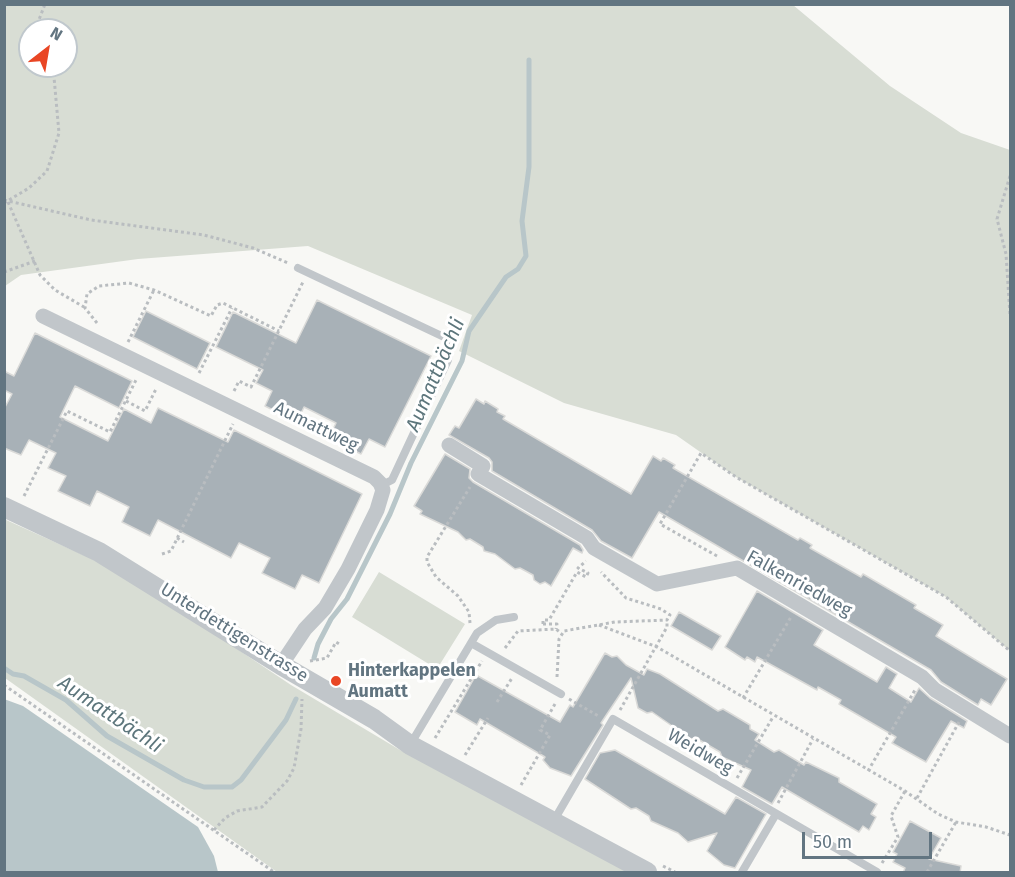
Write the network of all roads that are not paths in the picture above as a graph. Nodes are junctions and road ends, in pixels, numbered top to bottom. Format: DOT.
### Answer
graph roads {
  1 [pos="298,268"];
  2 [pos="43,316"];
  3 [pos="449,445"];
  4 [pos="382,485"];
  5 [pos="4,507"];
  6 [pos="514,617"];
  7 [pos="471,643"];
  8 [pos="281,665"];
  9 [pos="561,694"];
  10 [pos="1011,736"];
  11 [pos="410,745"];
  12 [pos="775,813"];
  13 [pos="553,823"];
  14 [pos="877,872"];
  15 [pos="647,873"];
  16 [pos="742,873"];
  1 -- 4 [label="lane"];
  2 -- 4 [label="street, Aumattweg"];
  3 -- 10 [label="street, Falkenriedweg"];
  4 -- 8 [label="street"];
  5 -- 8 [label="street, Unterdettigenstrasse"];
  6 -- 7 [label="lane"];
  7 -- 9 [label="lane"];
  7 -- 11 [label="lane"];
  8 -- 11 [label="street, Unterdettigenstrasse"];
  11 -- 13 [label="street, Unterdettigenstrasse"];
  12 -- 13 [label="lane, Weidweg"];
  12 -- 14 [label="lane, Weidweg"];
  12 -- 16 [label="lane"];
  13 -- 15 [label="street, Unterdettigenstrasse"];
}
